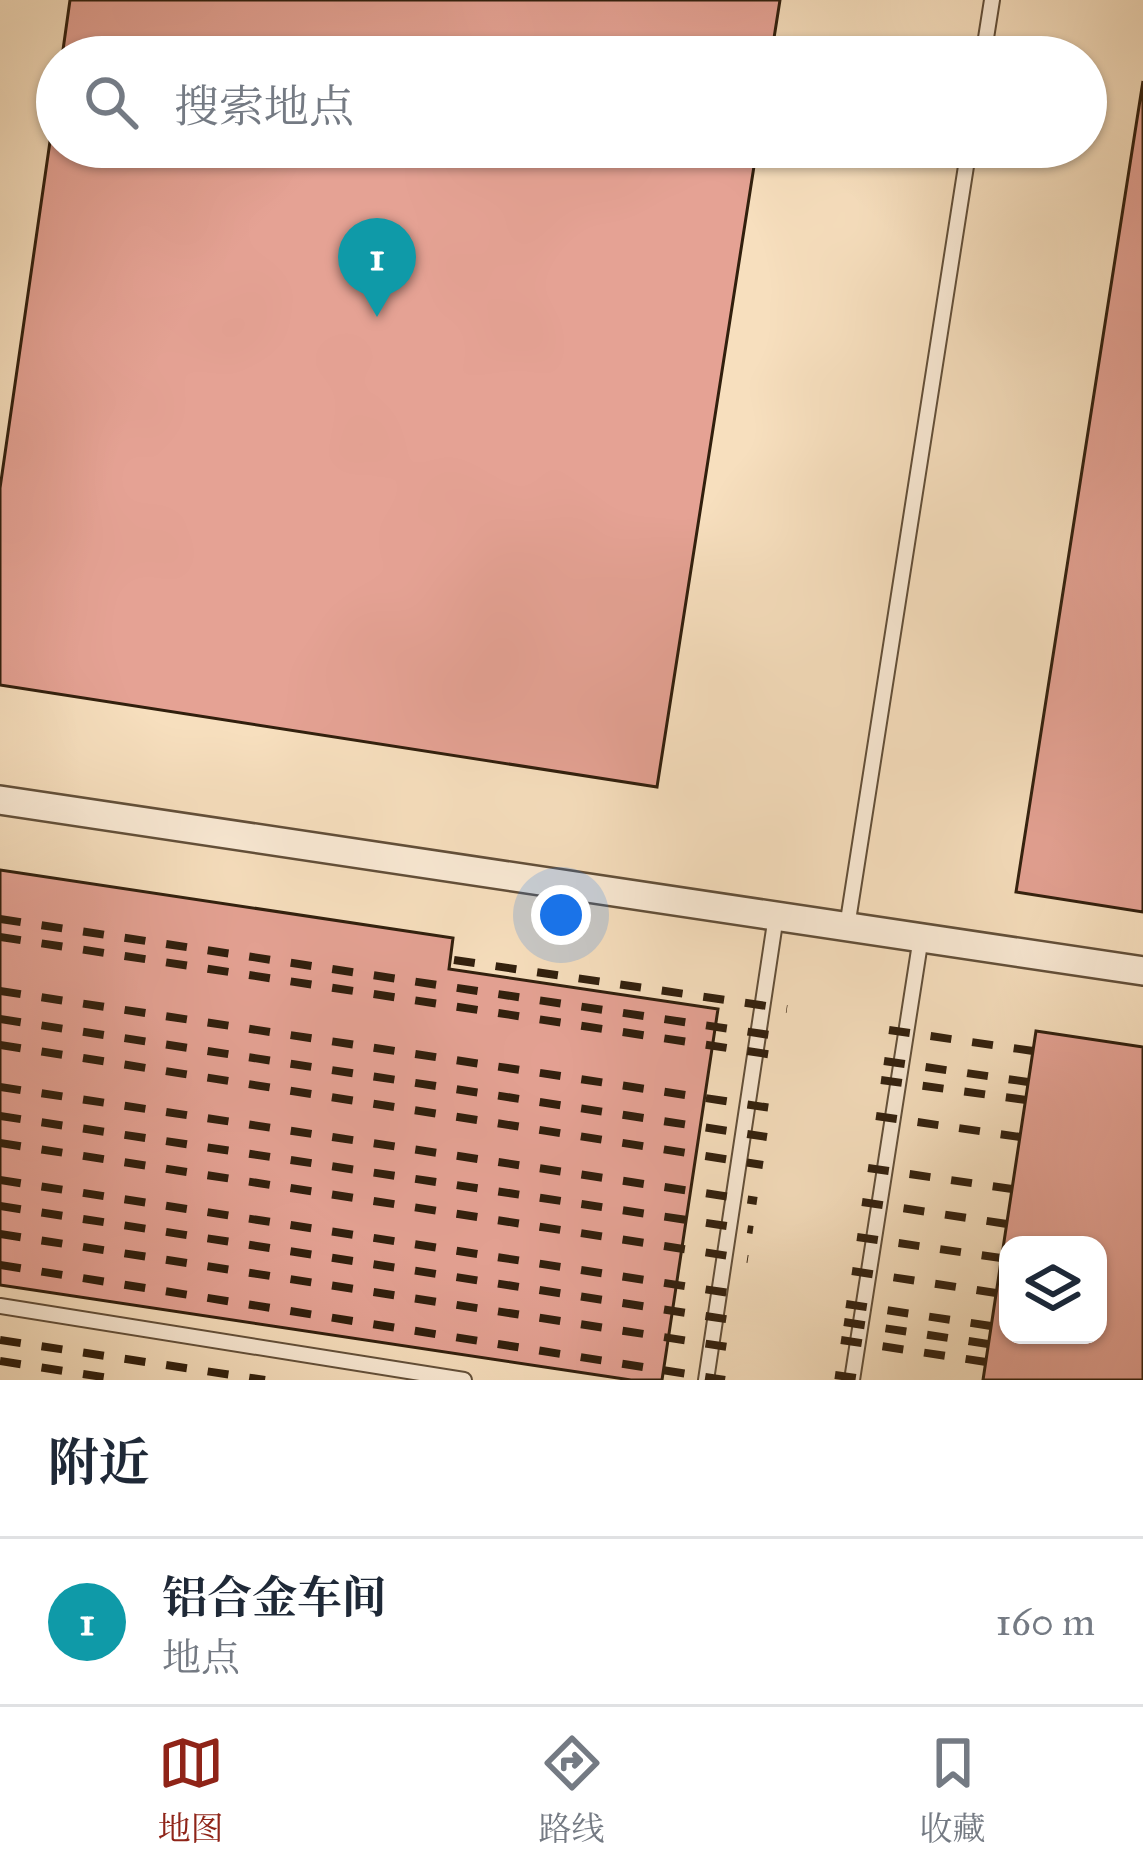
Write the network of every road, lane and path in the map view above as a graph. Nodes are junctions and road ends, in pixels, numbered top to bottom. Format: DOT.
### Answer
graph roads {
  1 [pos="992,0"];
  2 [pos="986,36"];
  3 [pos="966,168"];
  4 [pos="0,800"];
  5 [pos="776,916"];
  6 [pos="848,927"];
  7 [pos="921,938"];
  8 [pos="1143,971"];
  9 [pos="1,1310"];
  10 [pos="464,1380"];
  11 [pos="706,1380"];
  12 [pos="852,1380"];
  1 -- 2 [label="lane"];
  3 -- 6 [label="lane"];
  4 -- 5 [label="street"];
  5 -- 6 [label="street"];
  5 -- 11 [label="lane"];
  6 -- 7 [label="street"];
  7 -- 8 [label="street"];
  7 -- 12 [label="lane"];
  9 -- 10 [label="lane"];
}
